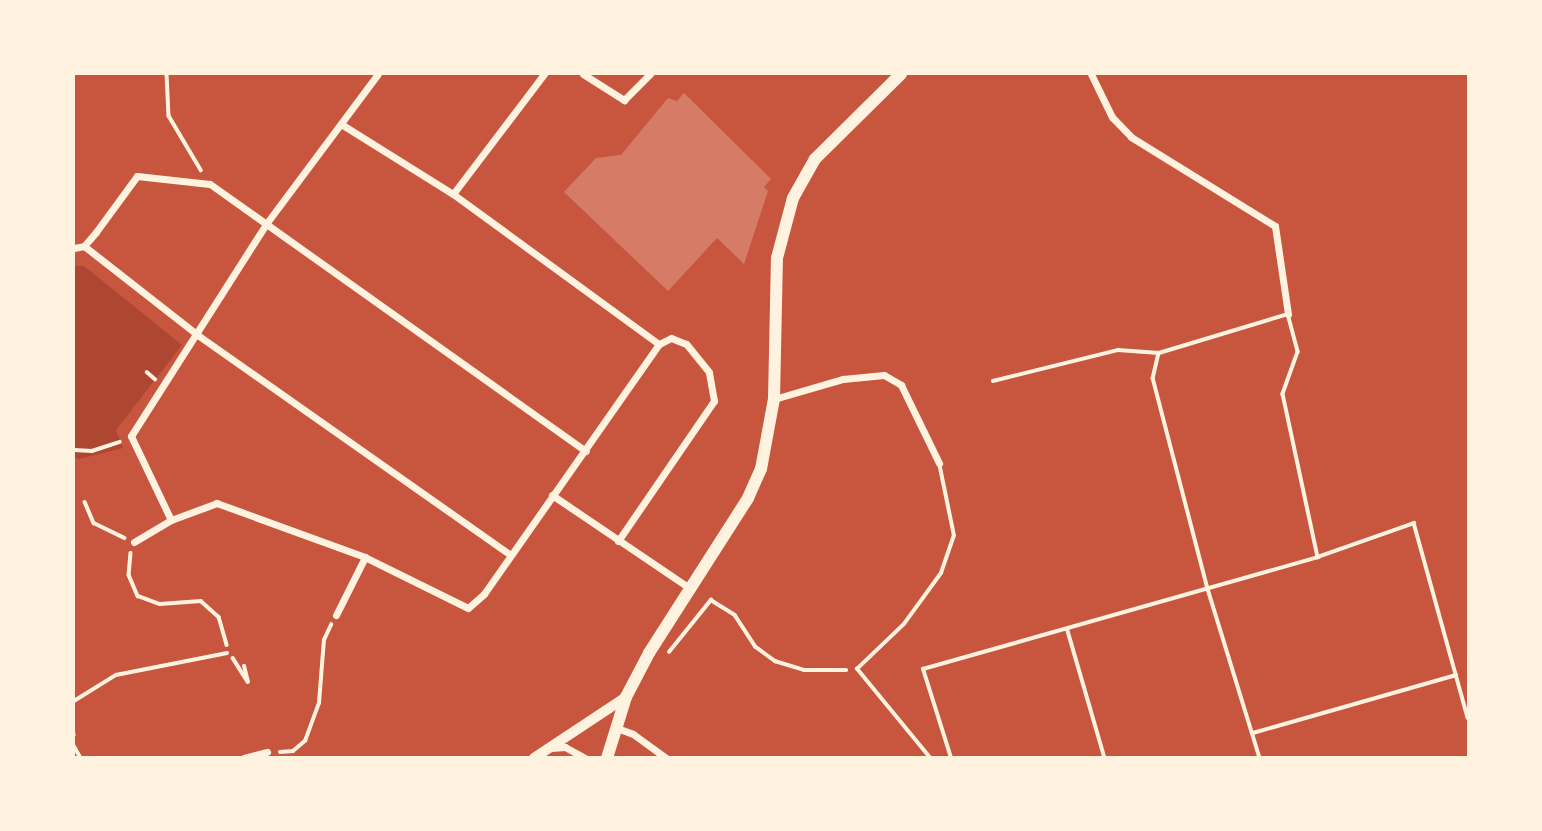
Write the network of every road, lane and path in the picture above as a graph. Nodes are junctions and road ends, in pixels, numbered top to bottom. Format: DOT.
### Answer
graph roads {
  1 [pos="167,74"];
  2 [pos="378,74"];
  3 [pos="544,74"];
  4 [pos="583,74"];
  5 [pos="650,74"];
  6 [pos="901,74"];
  7 [pos="1090,74"];
  8 [pos="341,124"];
  9 [pos="209,184"];
  10 [pos="453,194"];
  11 [pos="266,224"];
  12 [pos="84,246"];
  13 [pos="74,247"];
  14 [pos="1288,314"];
  15 [pos="199,336"];
  16 [pos="659,344"];
  17 [pos="1159,353"];
  18 [pos="992,381"];
  19 [pos="774,399"];
  20 [pos="131,436"];
  21 [pos="74,450"];
  22 [pos="586,451"];
  23 [pos="939,463"];
  24 [pos="552,495"];
  25 [pos="85,502"];
  26 [pos="171,520"];
  27 [pos="618,541"];
  28 [pos="134,542"];
  29 [pos="509,554"];
  30 [pos="1318,556"];
  31 [pos="365,557"];
  32 [pos="691,589"];
  33 [pos="1208,589"];
  34 [pos="336,615"];
  35 [pos="1068,631"];
  36 [pos="227,653"];
  37 [pos="668,654"];
  38 [pos="244,666"];
  39 [pos="858,669"];
  40 [pos="1456,674"];
  41 [pos="626,696"];
  42 [pos="74,701"];
  43 [pos="1468,718"];
  44 [pos="614,727"];
  45 [pos="1253,733"];
  46 [pos="74,746"];
  47 [pos="547,749"];
  48 [pos="267,752"];
  49 [pos="81,758"];
  50 [pos="244,758"];
  51 [pos="534,758"];
  52 [pos="585,758"];
  53 [pos="607,758"];
  54 [pos="666,758"];
  55 [pos="930,758"];
  56 [pos="951,758"];
  57 [pos="1105,758"];
  58 [pos="1260,758"];
  1 -- 9 [label="path"];
  2 -- 8 [label="street"];
  3 -- 10 [label="street"];
  4 -- 5 [label="street"];
  6 -- 19 [label="main road"];
  7 -- 14 [label="street"];
  8 -- 10 [label="street"];
  8 -- 11 [label="street"];
  9 -- 11 [label="street"];
  9 -- 12 [label="street"];
  10 -- 16 [label="street"];
  11 -- 15 [label="street"];
  11 -- 22 [label="street"];
  12 -- 13 [label="street"];
  12 -- 15 [label="street"];
  14 -- 17 [label="lane"];
  14 -- 30 [label="lane"];
  15 -- 20 [label="street"];
  15 -- 29 [label="street"];
  16 -- 22 [label="street"];
  16 -- 27 [label="street"];
  17 -- 18 [label="lane"];
  17 -- 33 [label="lane"];
  19 -- 23 [label="street"];
  19 -- 32 [label="main road"];
  20 -- 21 [label="path"];
  20 -- 26 [label="street"];
  22 -- 24 [label="street"];
  23 -- 39 [label="lane"];
  24 -- 27 [label="street"];
  24 -- 29 [label="street"];
  25 -- 28 [label="path"];
  26 -- 28 [label="street"];
  26 -- 31 [label="street"];
  27 -- 32 [label="street"];
  28 -- 36 [label="path"];
  29 -- 31 [label="street"];
  30 -- 33 [label="lane"];
  30 -- 40 [label="lane"];
  31 -- 34 [label="street"];
  32 -- 41 [label="main road"];
  33 -- 35 [label="lane"];
  33 -- 45 [label="lane"];
  34 -- 48 [label="path"];
  35 -- 56 [label="lane"];
  35 -- 57 [label="lane"];
  36 -- 38 [label="path"];
  36 -- 42 [label="lane"];
  37 -- 39 [label="path"];
  39 -- 55 [label="lane"];
  40 -- 43 [label="lane"];
  40 -- 45 [label="lane"];
  41 -- 44 [label="main road"];
  41 -- 47 [label="street"];
  44 -- 53 [label="main road"];
  44 -- 54 [label="street"];
  45 -- 58 [label="lane"];
  46 -- 49 [label="path"];
  47 -- 51 [label="street"];
  47 -- 52 [label="street"];
  48 -- 50 [label="street"];
}
